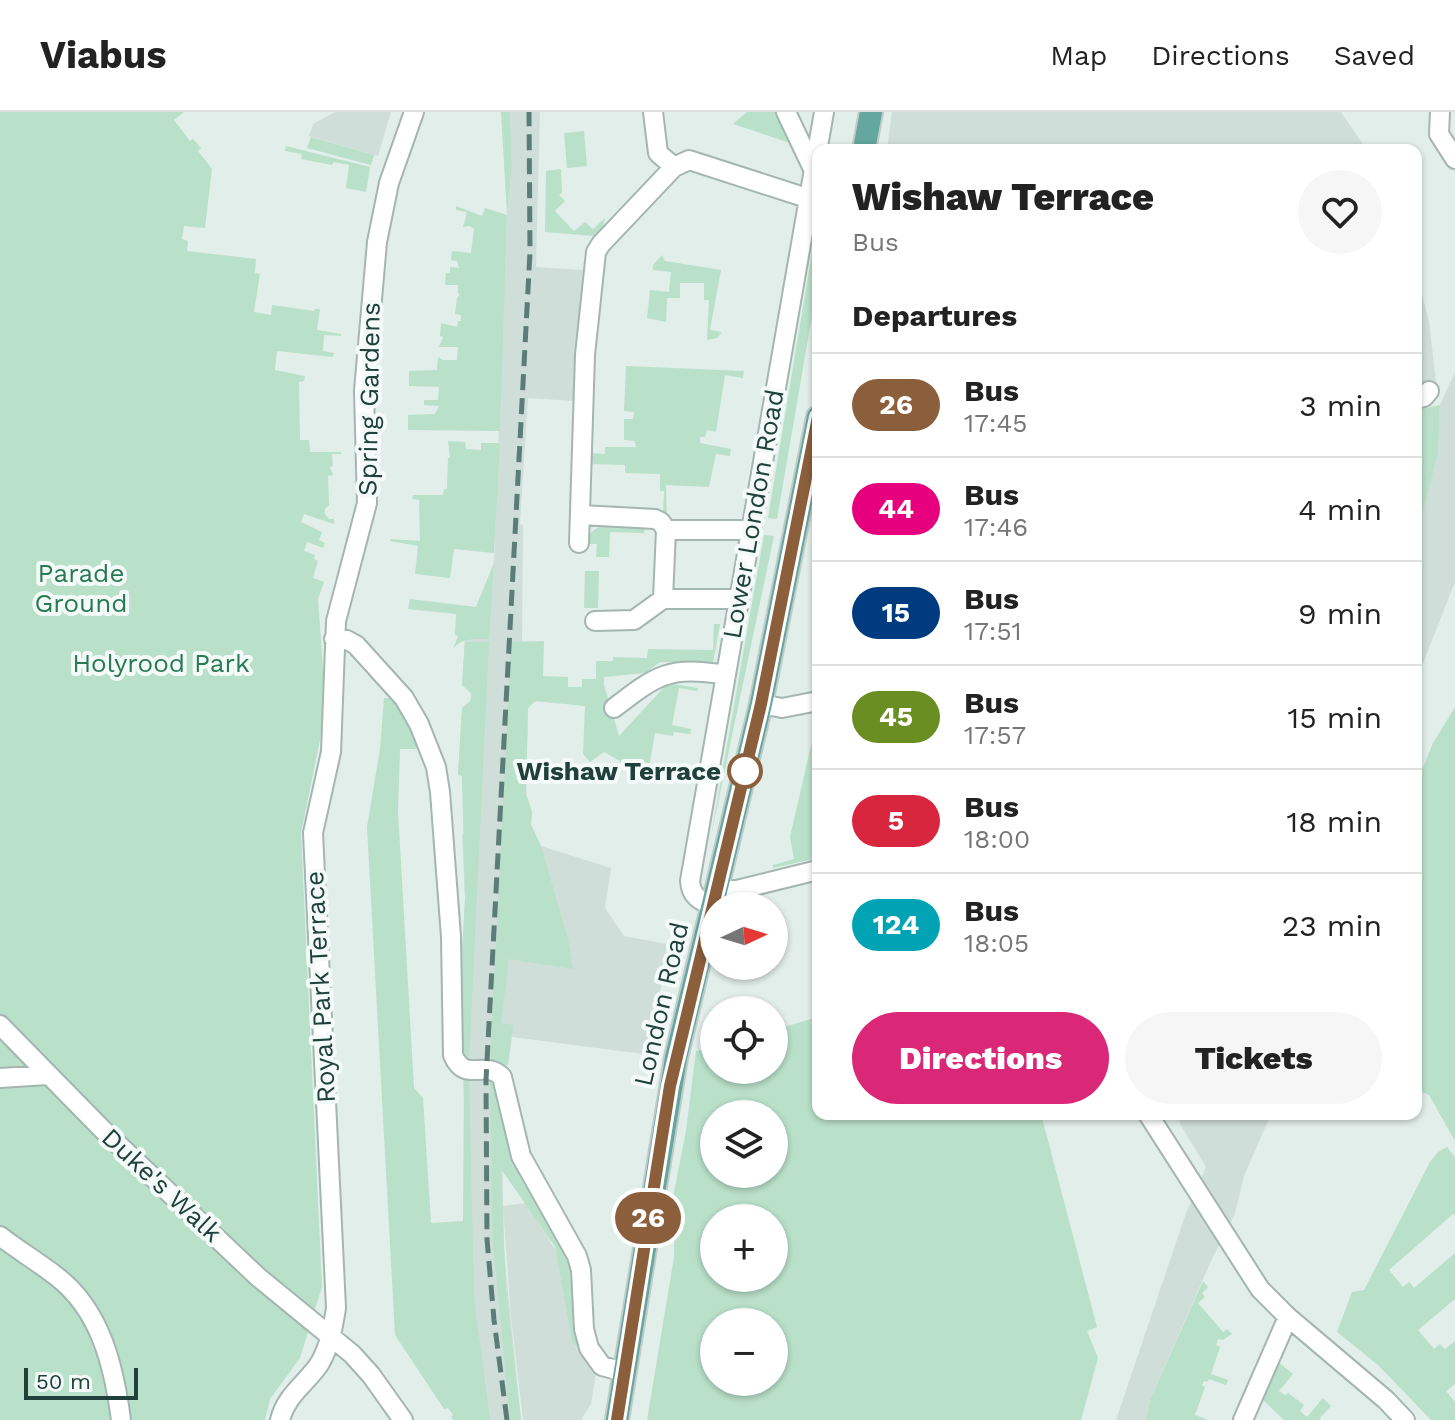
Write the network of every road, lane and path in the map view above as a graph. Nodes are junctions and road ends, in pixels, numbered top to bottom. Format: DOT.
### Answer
graph roads {
  1 [pos="414,112"];
  2 [pos="653,112"];
  3 [pos="786,112"];
  4 [pos="824,112"];
  5 [pos="871,112"];
  6 [pos="1440,112"];
  7 [pos="819,144"];
  8 [pos="865,144"];
  9 [pos="1455,159"];
  10 [pos="674,167"];
  11 [pos="812,167"];
  12 [pos="812,185"];
  13 [pos="810,199"];
  14 [pos="812,447"];
  15 [pos="581,515"];
  16 [pos="666,530"];
  17 [pos="750,530"];
  18 [pos="579,543"];
  19 [pos="663,599"];
  20 [pos="739,599"];
  21 [pos="595,621"];
  22 [pos="334,639"];
  23 [pos="726,675"];
  24 [pos="812,702"];
  25 [pos="761,704"];
  26 [pos="614,708"];
  27 [pos="812,871"];
  28 [pos="715,892"];
  29 [pos="730,892"];
  30 [pos="700,900"];
  31 [pos="700,957"];
  32 [pos="0,1025"];
  33 [pos="47,1075"];
  34 [pos="0,1078"];
  35 [pos="1152,1120"];
  36 [pos="0,1236"];
  37 [pos="1288,1317"];
  38 [pos="332,1337"];
  39 [pos="624,1372"];
  40 [pos="121,1420"];
  41 [pos="280,1420"];
  42 [pos="403,1420"];
  43 [pos="617,1420"];
  44 [pos="1243,1420"];
  45 [pos="1405,1420"];
  1 -- 22 [label="street, Spring Gardens"];
  2 -- 10 [label="street"];
  3 -- 11 [label="street"];
  4 -- 7 [label="street, Lower London Road"];
  5 -- 8 [label="main road"];
  6 -- 9 [label="street"];
  10 -- 13 [label="street"];
  10 -- 15 [label="street"];
  12 -- 13 [label="street, Lower London Road"];
  13 -- 17 [label="street, Lower London Road"];
  14 -- 25 [label="main road, London Road"];
  15 -- 16 [label="street"];
  15 -- 18 [label="street"];
  16 -- 17 [label="street"];
  16 -- 19 [label="street"];
  17 -- 20 [label="street, Lower London Road"];
  19 -- 20 [label="street"];
  19 -- 21 [label="street"];
  20 -- 23 [label="street, Lower London Road"];
  22 -- 38 [label="street, Royal Park Terrace"];
  22 -- 39 [label="street"];
  23 -- 26 [label="street"];
  23 -- 30 [label="street, Lower London Road"];
  24 -- 25 [label="street"];
  25 -- 28 [label="main road, London Road"];
  27 -- 29 [label="street"];
  31 -- 39 [label="main road, London Road"];
  32 -- 33 [label="street, Duke's Walk"];
  33 -- 34 [label="street"];
  33 -- 38 [label="street, Duke's Walk"];
  35 -- 37 [label="street"];
  36 -- 40 [label="street"];
  37 -- 44 [label="street"];
  37 -- 45 [label="street"];
  38 -- 41 [label="street"];
  38 -- 42 [label="street, Duke's Walk"];
  39 -- 43 [label="main road, London Road"];
}
